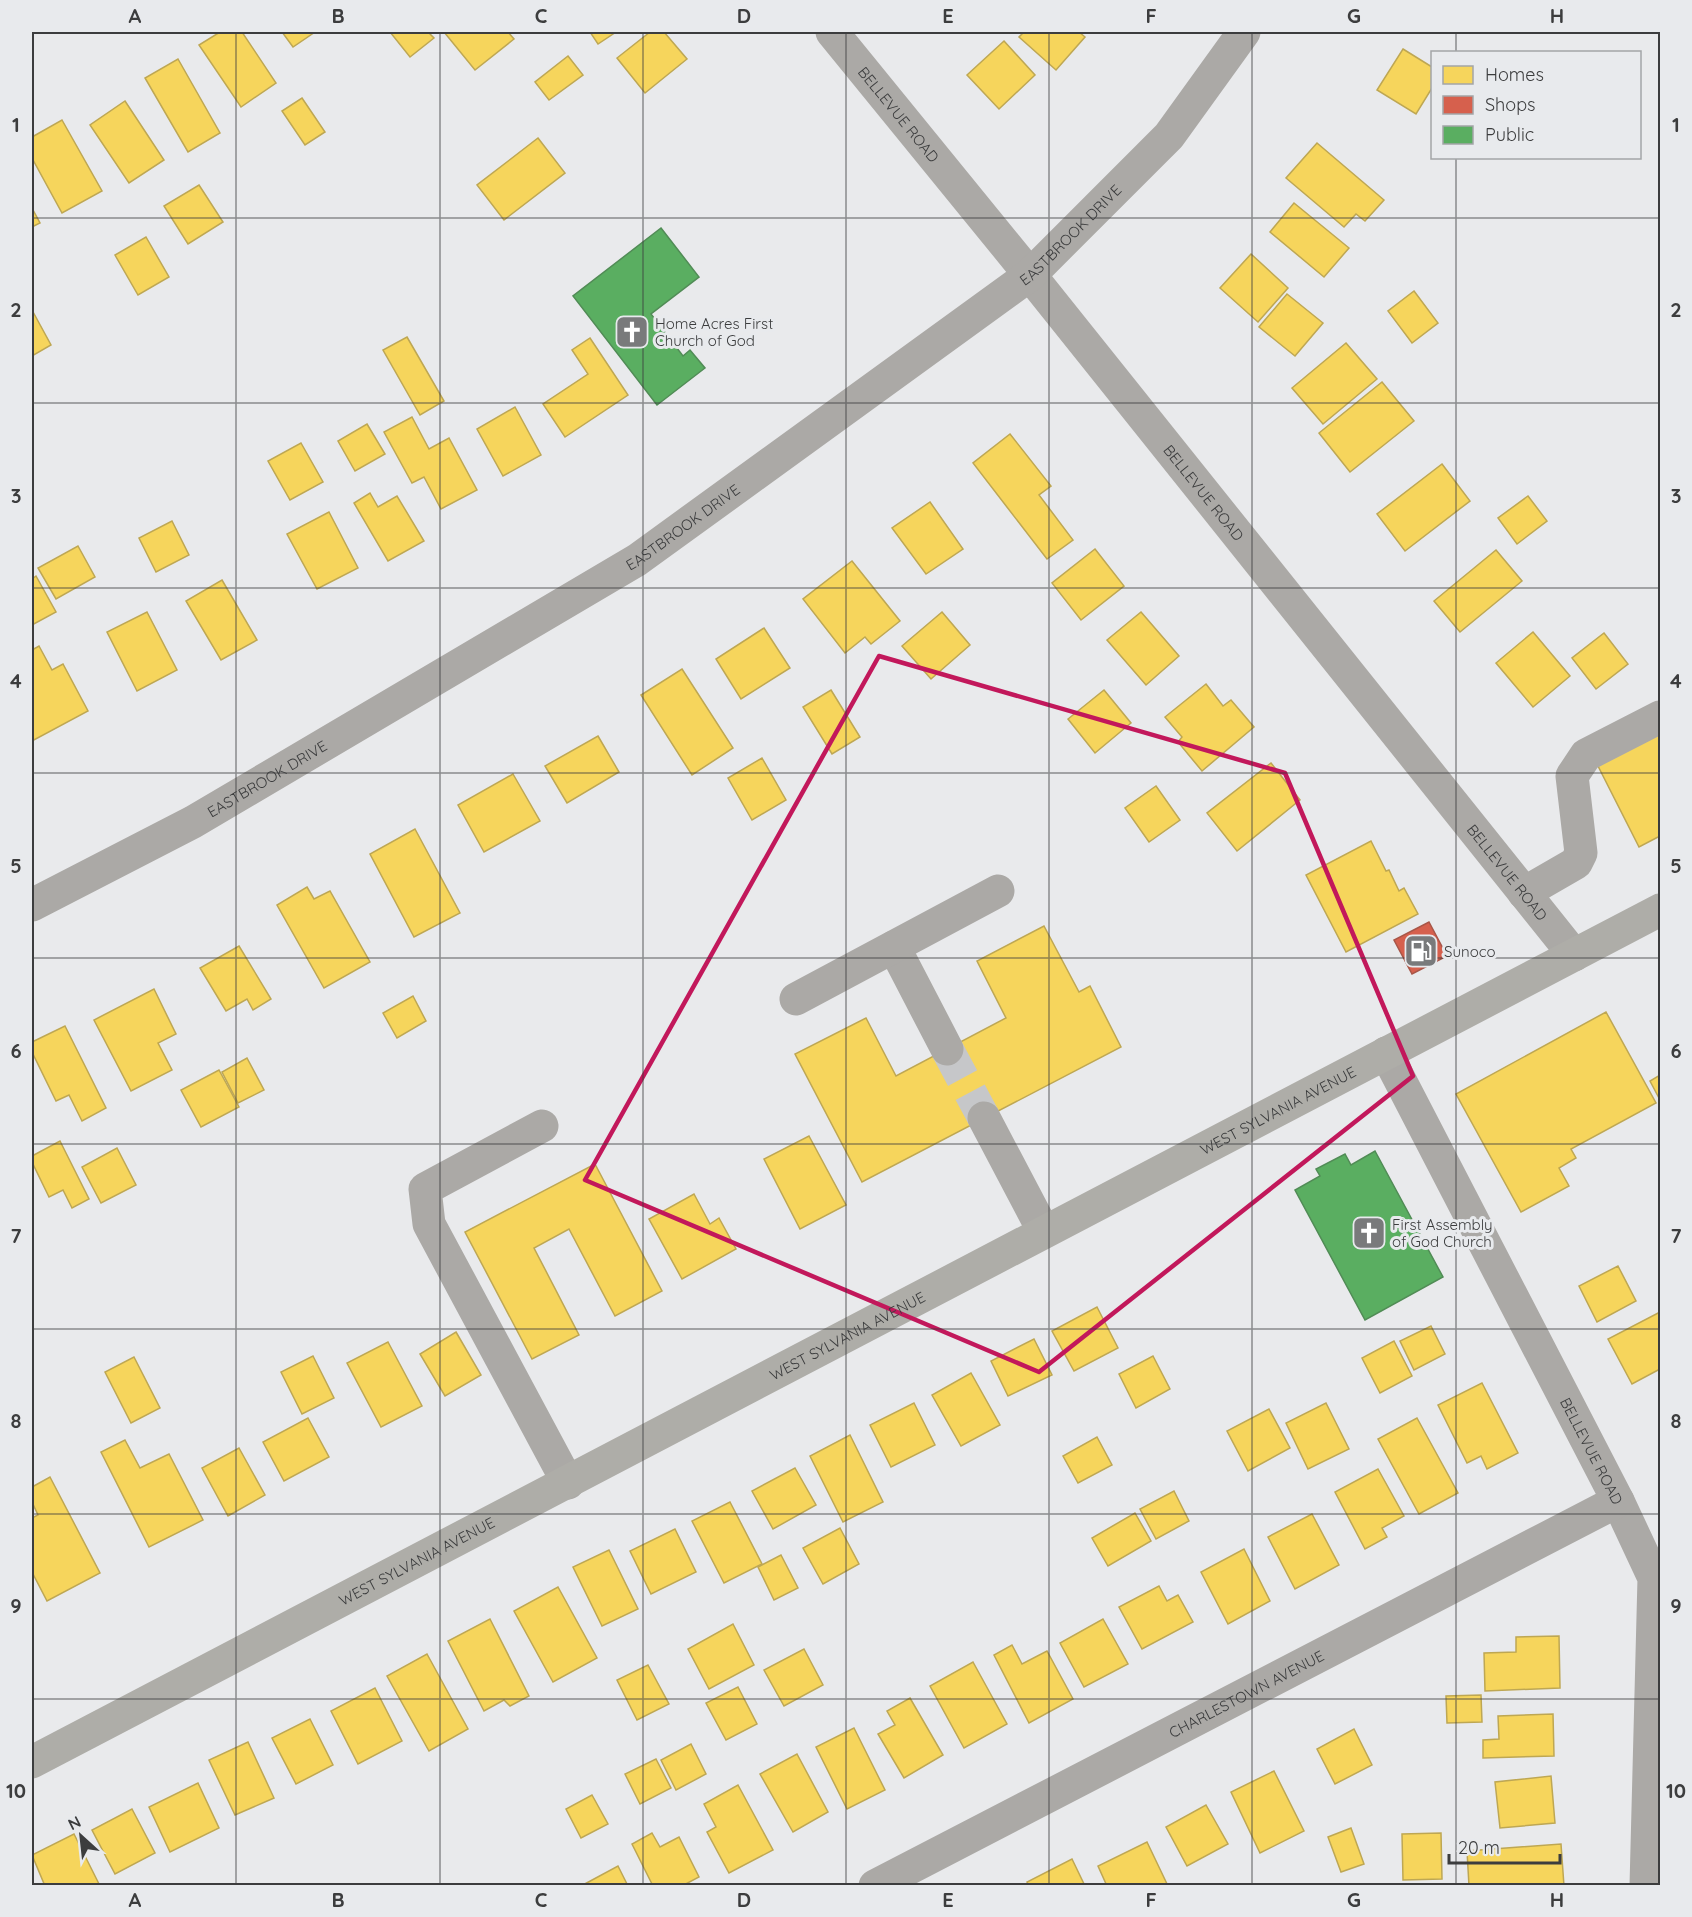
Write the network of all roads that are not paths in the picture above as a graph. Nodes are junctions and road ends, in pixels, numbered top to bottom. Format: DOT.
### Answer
graph roads {
  1 [pos="832,32"];
  2 [pos="1244,32"];
  3 [pos="1030,275"];
  4 [pos="1660,717"];
  5 [pos="998,891"];
  6 [pos="1524,893"];
  7 [pos="32,905"];
  8 [pos="1660,910"];
  9 [pos="894,947"];
  10 [pos="1574,955"];
  11 [pos="796,999"];
  12 [pos="947,1049"];
  13 [pos="1386,1053"];
  14 [pos="984,1118"];
  15 [pos="542,1126"];
  16 [pos="1044,1232"];
  17 [pos="568,1483"];
  18 [pos="1617,1501"];
  19 [pos="32,1762"];
  20 [pos="875,1886"];
  21 [pos="1646,1886"];
  1 -- 3 [label="street, BELLEVUE ROAD"];
  2 -- 3 [label="street, EASTBROOK DRIVE"];
  3 -- 6 [label="street, BELLEVUE ROAD"];
  3 -- 7 [label="street, EASTBROOK DRIVE"];
  4 -- 6 [label="street"];
  5 -- 9 [label="street"];
  6 -- 10 [label="street, BELLEVUE ROAD"];
  8 -- 10 [label="main road, WEST SYLVANIA AVENUE"];
  9 -- 11 [label="street"];
  9 -- 12 [label="street"];
  10 -- 13 [label="main road, WEST SYLVANIA AVENUE"];
  13 -- 16 [label="main road, WEST SYLVANIA AVENUE"];
  13 -- 18 [label="street, BELLEVUE ROAD"];
  14 -- 16 [label="street"];
  15 -- 17 [label="street"];
  16 -- 17 [label="main road, WEST SYLVANIA AVENUE"];
  17 -- 19 [label="main road, WEST SYLVANIA AVENUE"];
  18 -- 20 [label="street, CHARLESTOWN AVENUE"];
  18 -- 21 [label="street, BELLEVUE ROAD"];
}
